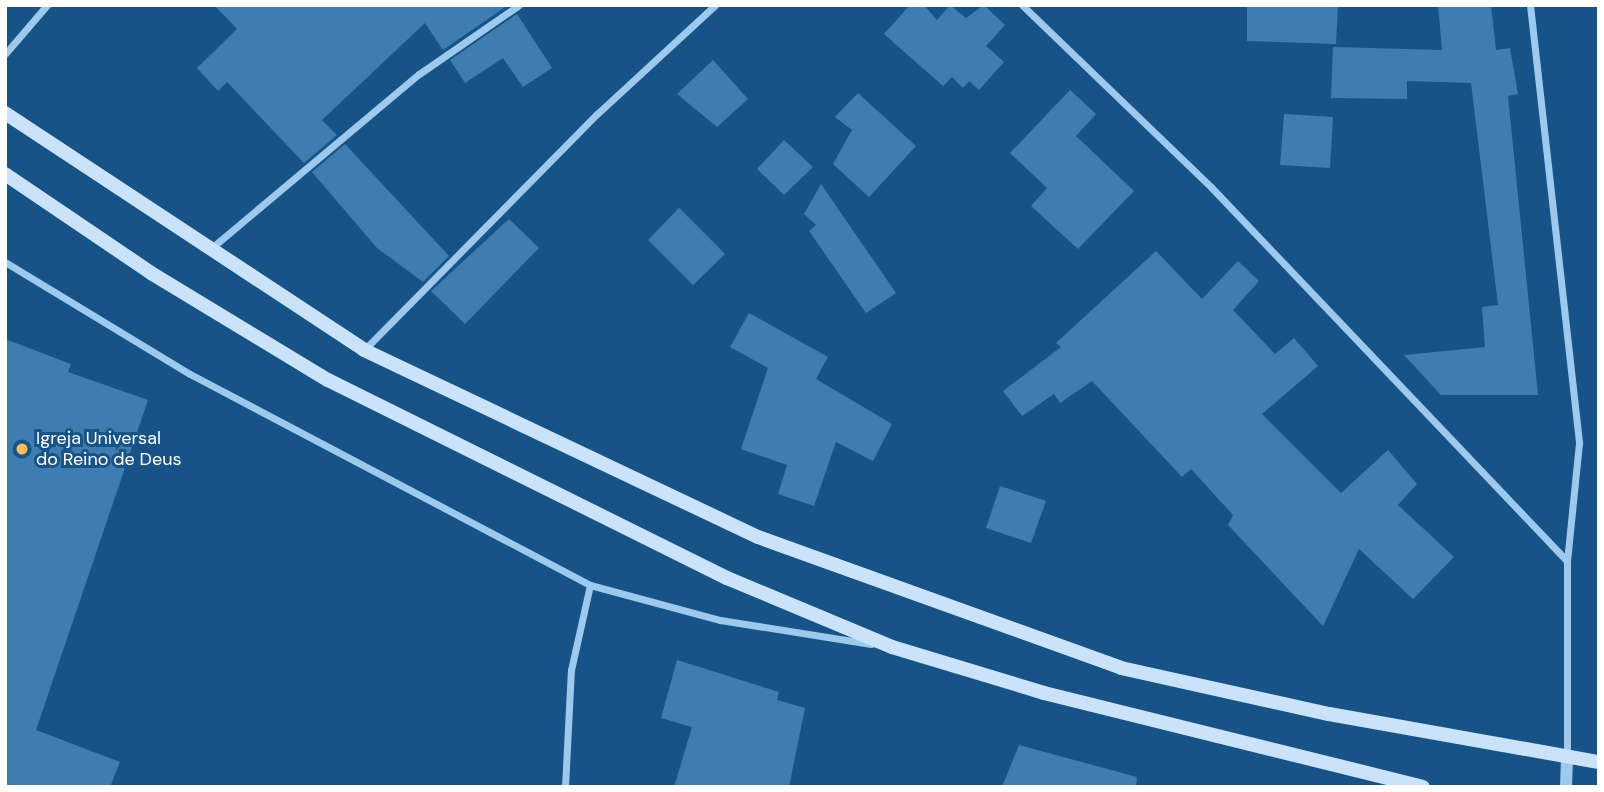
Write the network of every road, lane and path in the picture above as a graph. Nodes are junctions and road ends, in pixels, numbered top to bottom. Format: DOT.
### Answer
graph roads {
  1 [pos="47,5"];
  2 [pos="519,5"];
  3 [pos="715,5"];
  4 [pos="1022,5"];
  5 [pos="1530,5"];
  6 [pos="5,54"];
  7 [pos="5,113"];
  8 [pos="5,173"];
  9 [pos="207,252"];
  10 [pos="5,262"];
  11 [pos="364,350"];
  12 [pos="1567,561"];
  13 [pos="590,584"];
  14 [pos="892,647"];
  15 [pos="1567,758"];
  16 [pos="1599,762"];
  17 [pos="565,787"];
  18 [pos="1423,787"];
  19 [pos="1566,787"];
  1 -- 6 [label="street"];
  2 -- 9 [label="street"];
  3 -- 11 [label="street"];
  4 -- 12 [label="street"];
  5 -- 12 [label="street"];
  7 -- 9 [label="main road"];
  8 -- 14 [label="main road"];
  9 -- 11 [label="main road"];
  10 -- 13 [label="street"];
  11 -- 15 [label="main road"];
  12 -- 15 [label="street"];
  13 -- 14 [label="street"];
  13 -- 17 [label="street"];
  14 -- 18 [label="main road"];
  15 -- 16 [label="main road"];
  15 -- 19 [label="street"];
}
